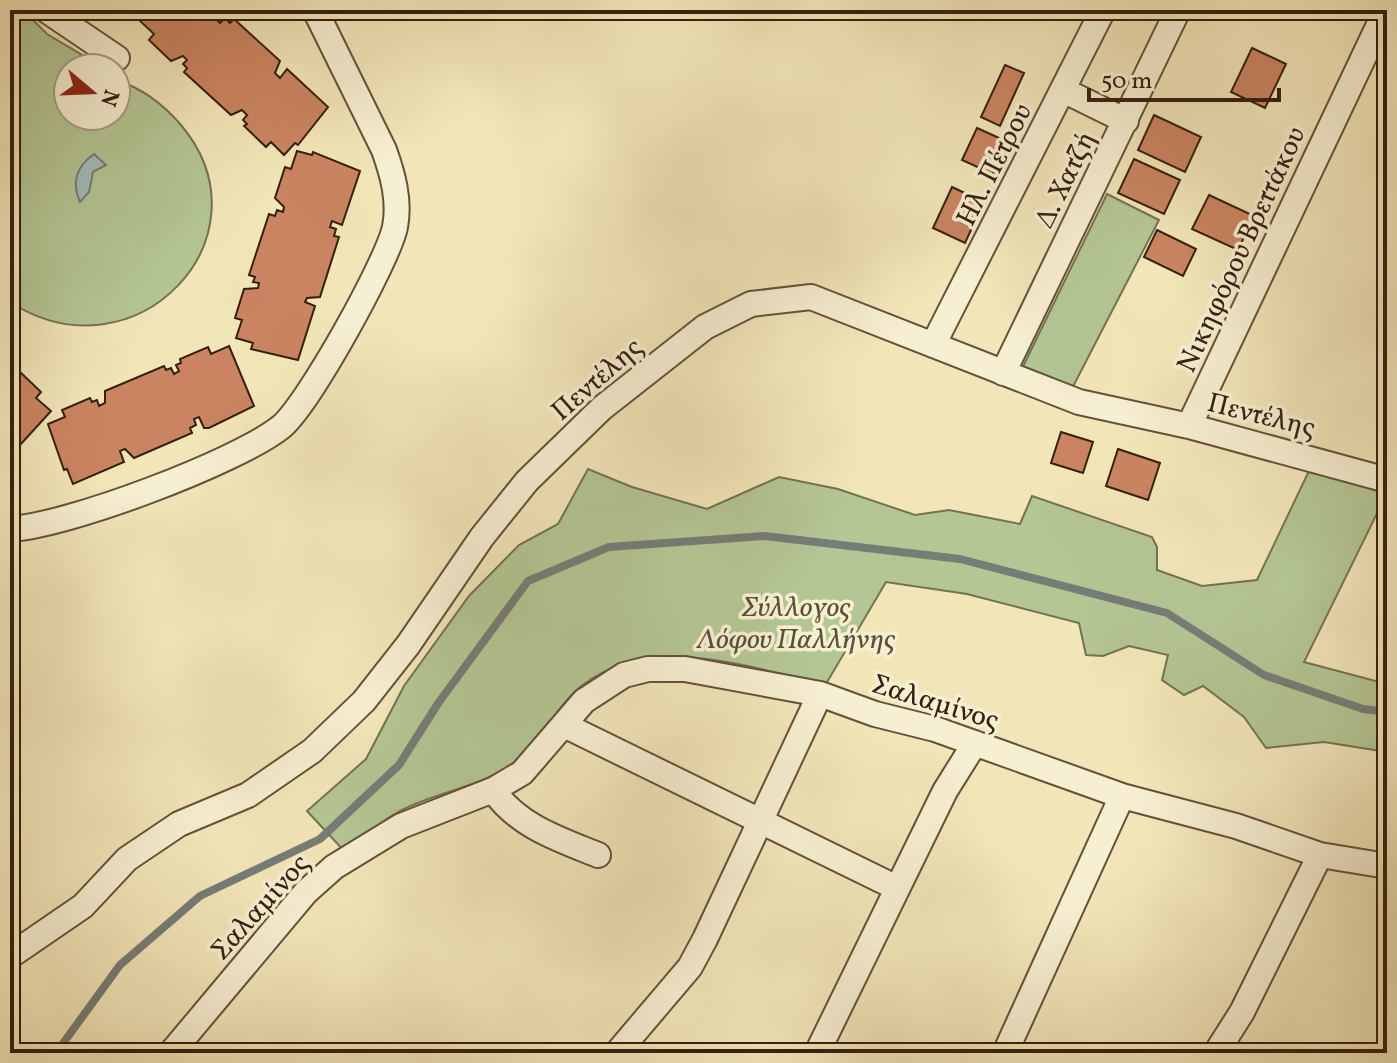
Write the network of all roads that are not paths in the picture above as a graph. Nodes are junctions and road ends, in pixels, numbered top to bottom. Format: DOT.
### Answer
graph roads {
  1 [pos="46,10"];
  2 [pos="315,10"];
  3 [pos="1103,10"];
  4 [pos="1178,10"];
  5 [pos="1386,10"];
  6 [pos="108,52"];
  7 [pos="1065,91"];
  8 [pos="1126,121"];
  9 [pos="933,345"];
  10 [pos="1003,373"];
  11 [pos="1189,426"];
  12 [pos="1387,480"];
  13 [pos="10,529"];
  14 [pos="820,694"];
  15 [pos="564,725"];
  16 [pos="975,743"];
  17 [pos="493,790"];
  18 [pos="1122,796"];
  19 [pos="761,822"];
  20 [pos="598,855"];
  21 [pos="1320,855"];
  22 [pos="1387,866"];
  23 [pos="897,888"];
  24 [pos="10,956"];
  25 [pos="171,1053"];
  26 [pos="617,1053"];
  27 [pos="817,1053"];
  28 [pos="1005,1053"];
  29 [pos="1216,1053"];
  1 -- 6 [label="street"];
  2 -- 13 [label="street"];
  3 -- 7 [label="street, Ηλ. Πέτρου"];
  4 -- 8 [label="street, Δ. Χατζή"];
  5 -- 11 [label="street, Νικηφόρου Βρεττάκου"];
  7 -- 8 [label="street"];
  7 -- 9 [label="street, Ηλ. Πέτρου"];
  8 -- 10 [label="street, Δ. Χατζή"];
  9 -- 10 [label="street, Πεντέλης"];
  9 -- 24 [label="street, Πεντέλης"];
  10 -- 11 [label="street, Πεντέλης"];
  11 -- 12 [label="street, Πεντέλης"];
  14 -- 15 [label="street, Σαλαμίνος"];
  14 -- 16 [label="street, Σαλαμίνος"];
  14 -- 19 [label="street"];
  15 -- 17 [label="street, Σαλαμίνος"];
  15 -- 19 [label="street"];
  16 -- 18 [label="street, Σαλαμίνος"];
  16 -- 23 [label="street"];
  17 -- 20 [label="street"];
  17 -- 25 [label="street, Σαλαμίνος"];
  18 -- 21 [label="street, Σαλαμίνος"];
  18 -- 28 [label="street"];
  19 -- 23 [label="street"];
  19 -- 26 [label="street"];
  21 -- 22 [label="street, Σαλαμίνος"];
  21 -- 29 [label="street"];
  23 -- 27 [label="street"];
}
